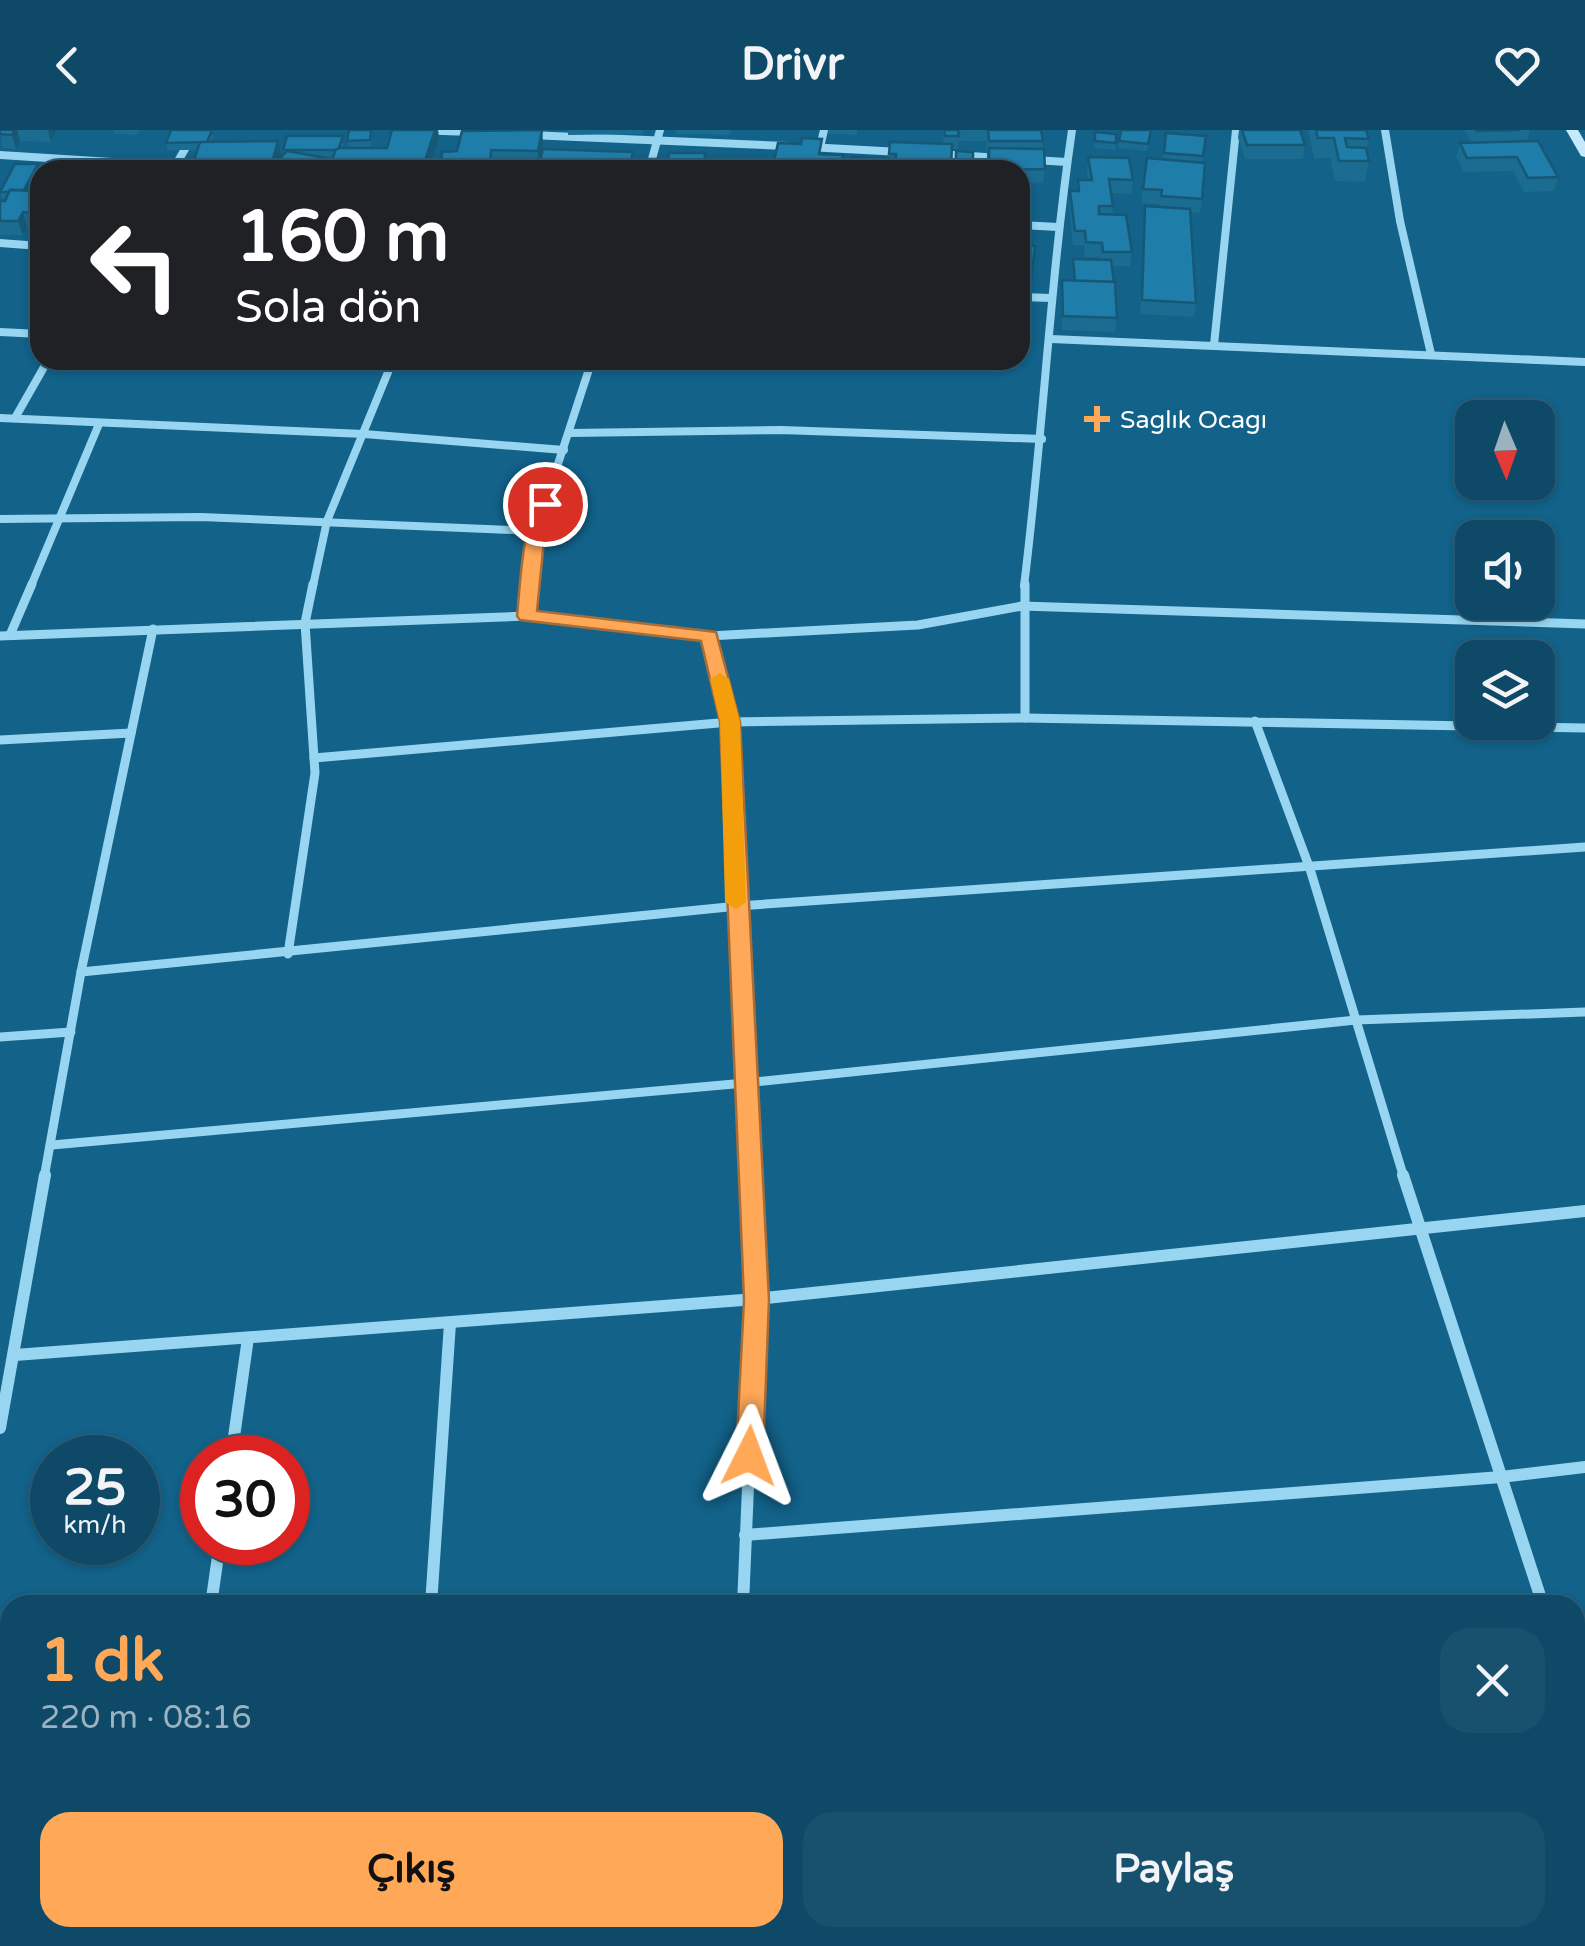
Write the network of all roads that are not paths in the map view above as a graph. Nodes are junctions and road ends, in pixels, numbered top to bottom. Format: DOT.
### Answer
graph roads {
  1 [pos="196,130"];
  2 [pos="414,130"];
  3 [pos="660,130"];
  4 [pos="824,130"];
  5 [pos="1072,130"];
  6 [pos="1236,130"];
  7 [pos="1385,130"];
  8 [pos="1572,130"];
  9 [pos="488,133"];
  10 [pos="526,134"];
  11 [pos="658,140"];
  12 [pos="820,147"];
  13 [pos="915,153"];
  14 [pos="934,154"];
  15 [pos="1585,154"];
  16 [pos="0,155"];
  17 [pos="1010,158"];
  18 [pos="67,160"];
  19 [pos="179,160"];
  20 [pos="652,160"];
  21 [pos="1030,160"];
  22 [pos="1067,162"];
  23 [pos="1030,226"];
  24 [pos="1058,227"];
  25 [pos="0,244"];
  26 [pos="30,246"];
  27 [pos="1030,297"];
  28 [pos="1052,298"];
  29 [pos="0,332"];
  30 [pos="30,334"];
  31 [pos="1050,339"];
  32 [pos="1214,345"];
  33 [pos="1431,354"];
  34 [pos="1585,362"];
  35 [pos="42,370"];
  36 [pos="389,370"];
  37 [pos="589,370"];
  38 [pos="0,418"];
  39 [pos="14,418"];
  40 [pos="100,424"];
  41 [pos="570,432"];
  42 [pos="364,434"];
  43 [pos="1042,439"];
  44 [pos="564,450"];
  45 [pos="63,516"];
  46 [pos="0,519"];
  47 [pos="328,521"];
  48 [pos="536,531"];
  49 [pos="1022,606"];
  50 [pos="527,616"];
  51 [pos="306,623"];
  52 [pos="1585,624"];
  53 [pos="153,630"];
  54 [pos="5,636"];
  55 [pos="710,636"];
  56 [pos="1025,718"];
  57 [pos="1255,721"];
  58 [pos="730,722"];
  59 [pos="1585,728"];
  60 [pos="131,733"];
  61 [pos="0,740"];
  62 [pos="314,758"];
  63 [pos="1585,846"];
  64 [pos="1310,869"];
  65 [pos="736,906"];
  66 [pos="288,954"];
  67 [pos="81,972"];
  68 [pos="1585,1012"];
  69 [pos="1356,1020"];
  70 [pos="71,1032"];
  71 [pos="0,1037"];
  72 [pos="745,1083"];
  73 [pos="52,1145"];
  74 [pos="1585,1211"];
  75 [pos="1420,1228"];
  76 [pos="756,1300"];
  77 [pos="450,1322"];
  78 [pos="248,1338"];
  79 [pos="15,1355"];
  80 [pos="0,1428"];
  81 [pos="234,1435"];
  82 [pos="1585,1467"];
  83 [pos="1501,1477"];
  84 [pos="746,1535"];
  85 [pos="217,1565"];
  86 [pos="212,1595"];
  87 [pos="432,1595"];
  88 [pos="743,1595"];
  89 [pos="1540,1595"];
  1 -- 19 [label="street"];
  2 -- 9 [label="street"];
  3 -- 11 [label="street"];
  4 -- 12 [label="street"];
  5 -- 22 [label="street"];
  6 -- 32 [label="street"];
  7 -- 33 [label="street"];
  8 -- 15 [label="main road"];
  10 -- 11 [label="street"];
  11 -- 12 [label="street"];
  11 -- 20 [label="street"];
  12 -- 13 [label="street"];
  14 -- 17 [label="street"];
  16 -- 18 [label="street"];
  21 -- 22 [label="street"];
  22 -- 24 [label="street"];
  23 -- 24 [label="street"];
  24 -- 28 [label="street"];
  25 -- 26 [label="street"];
  27 -- 28 [label="street"];
  28 -- 31 [label="street"];
  29 -- 30 [label="street"];
  31 -- 32 [label="street"];
  31 -- 43 [label="street"];
  32 -- 33 [label="street"];
  33 -- 34 [label="street"];
  35 -- 39 [label="street"];
  36 -- 42 [label="street"];
  37 -- 41 [label="street"];
  38 -- 39 [label="street"];
  39 -- 40 [label="street"];
  40 -- 42 [label="street"];
  40 -- 45 [label="street"];
  41 -- 43 [label="street"];
  41 -- 44 [label="street"];
  42 -- 44 [label="street"];
  42 -- 47 [label="street"];
  43 -- 49 [label="street"];
  44 -- 48 [label="street"];
  45 -- 46 [label="street"];
  45 -- 47 [label="street"];
  45 -- 54 [label="street"];
  47 -- 48 [label="street"];
  47 -- 51 [label="street"];
  48 -- 50 [label="street"];
  49 -- 52 [label="street"];
  49 -- 55 [label="street"];
  49 -- 56 [label="street"];
  50 -- 51 [label="street"];
  50 -- 55 [label="street"];
  51 -- 53 [label="street"];
  51 -- 62 [label="street"];
  53 -- 54 [label="street"];
  53 -- 60 [label="street"];
  55 -- 58 [label="street"];
  56 -- 57 [label="street"];
  56 -- 58 [label="street"];
  57 -- 59 [label="street"];
  57 -- 64 [label="street"];
  58 -- 62 [label="street"];
  58 -- 65 [label="street"];
  60 -- 61 [label="street"];
  60 -- 67 [label="street"];
  62 -- 66 [label="street"];
  63 -- 64 [label="street"];
  64 -- 65 [label="street"];
  64 -- 69 [label="street"];
  65 -- 66 [label="street"];
  65 -- 72 [label="street"];
  66 -- 67 [label="street"];
  67 -- 70 [label="street"];
  68 -- 69 [label="street"];
  69 -- 72 [label="street"];
  69 -- 75 [label="street"];
  70 -- 71 [label="street"];
  70 -- 73 [label="street"];
  72 -- 73 [label="street"];
  72 -- 76 [label="street"];
  73 -- 79 [label="street"];
  74 -- 75 [label="street"];
  75 -- 76 [label="street"];
  75 -- 83 [label="street"];
  76 -- 77 [label="street"];
  76 -- 84 [label="street"];
  77 -- 78 [label="street"];
  77 -- 87 [label="street"];
  78 -- 79 [label="street"];
  78 -- 81 [label="street"];
  79 -- 80 [label="street"];
  82 -- 83 [label="street"];
  83 -- 84 [label="street"];
  83 -- 89 [label="street"];
  84 -- 88 [label="street"];
  85 -- 86 [label="street"];
}
